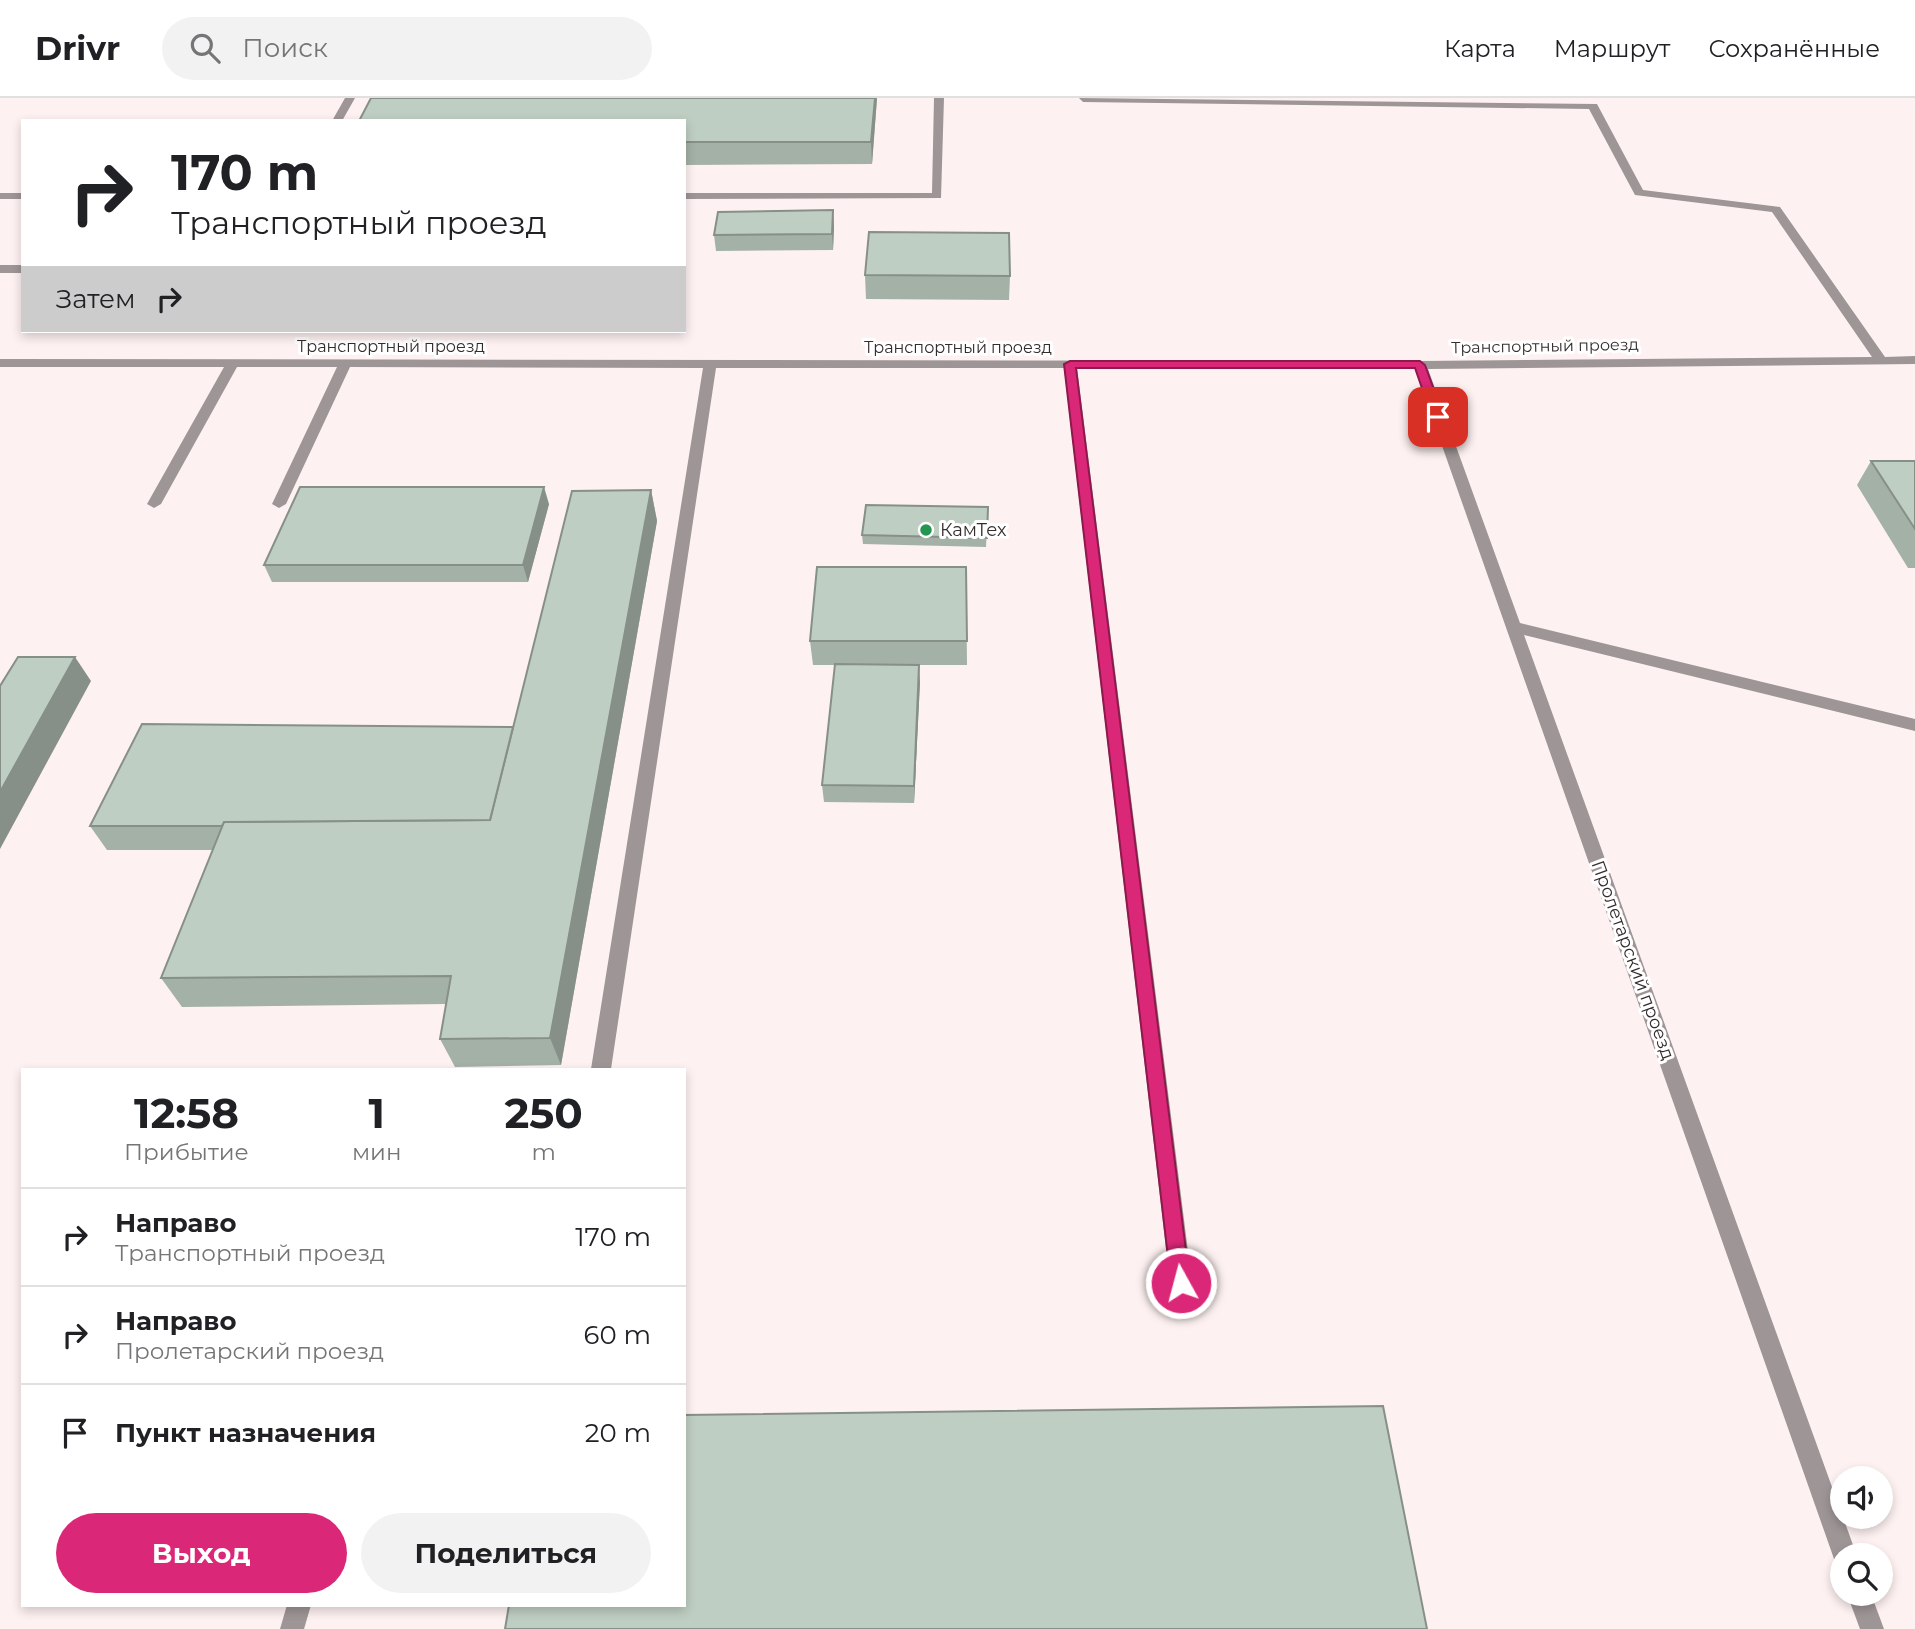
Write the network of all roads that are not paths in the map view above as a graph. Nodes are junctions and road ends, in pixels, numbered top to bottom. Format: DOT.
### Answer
graph roads {
  1 [pos="351,98"];
  2 [pos="939,98"];
  3 [pos="1083,99"];
  4 [pos="338,119"];
  5 [pos="0,196"];
  6 [pos="21,196"];
  7 [pos="686,196"];
  8 [pos="0,270"];
  9 [pos="21,270"];
  10 [pos="1881,360"];
  11 [pos="1915,360"];
  12 [pos="0,363"];
  13 [pos="232,364"];
  14 [pos="345,364"];
  15 [pos="710,364"];
  16 [pos="1070,364"];
  17 [pos="1420,365"];
  18 [pos="154,504"];
  19 [pos="279,505"];
  20 [pos="1514,627"];
  21 [pos="1915,725"];
  22 [pos="601,1068"];
  23 [pos="1181,1283"];
  24 [pos="1840,1543"];
  25 [pos="1863,1606"];
  26 [pos="298,1607"];
  27 [pos="292,1629"];
  28 [pos="1872,1629"];
  1 -- 4 [label="street"];
  2 -- 7 [label="street"];
  3 -- 10 [label="street"];
  5 -- 6 [label="street"];
  8 -- 9 [label="street"];
  10 -- 11 [label="street, Транспортный проезд"];
  10 -- 17 [label="street, Транспортный проезд"];
  12 -- 13 [label="street, Транспортный проезд"];
  13 -- 14 [label="street, Транспортный проезд"];
  13 -- 18 [label="street"];
  14 -- 15 [label="street, Транспортный проезд"];
  14 -- 19 [label="street"];
  15 -- 16 [label="street, Транспортный проезд"];
  15 -- 22 [label="street"];
  16 -- 17 [label="street, Транспортный проезд"];
  16 -- 23 [label="street"];
  17 -- 20 [label="street, Пролетарский проезд"];
  20 -- 21 [label="street"];
  20 -- 24 [label="street, Пролетарский проезд"];
  25 -- 28 [label="street"];
  26 -- 27 [label="street"];
}
